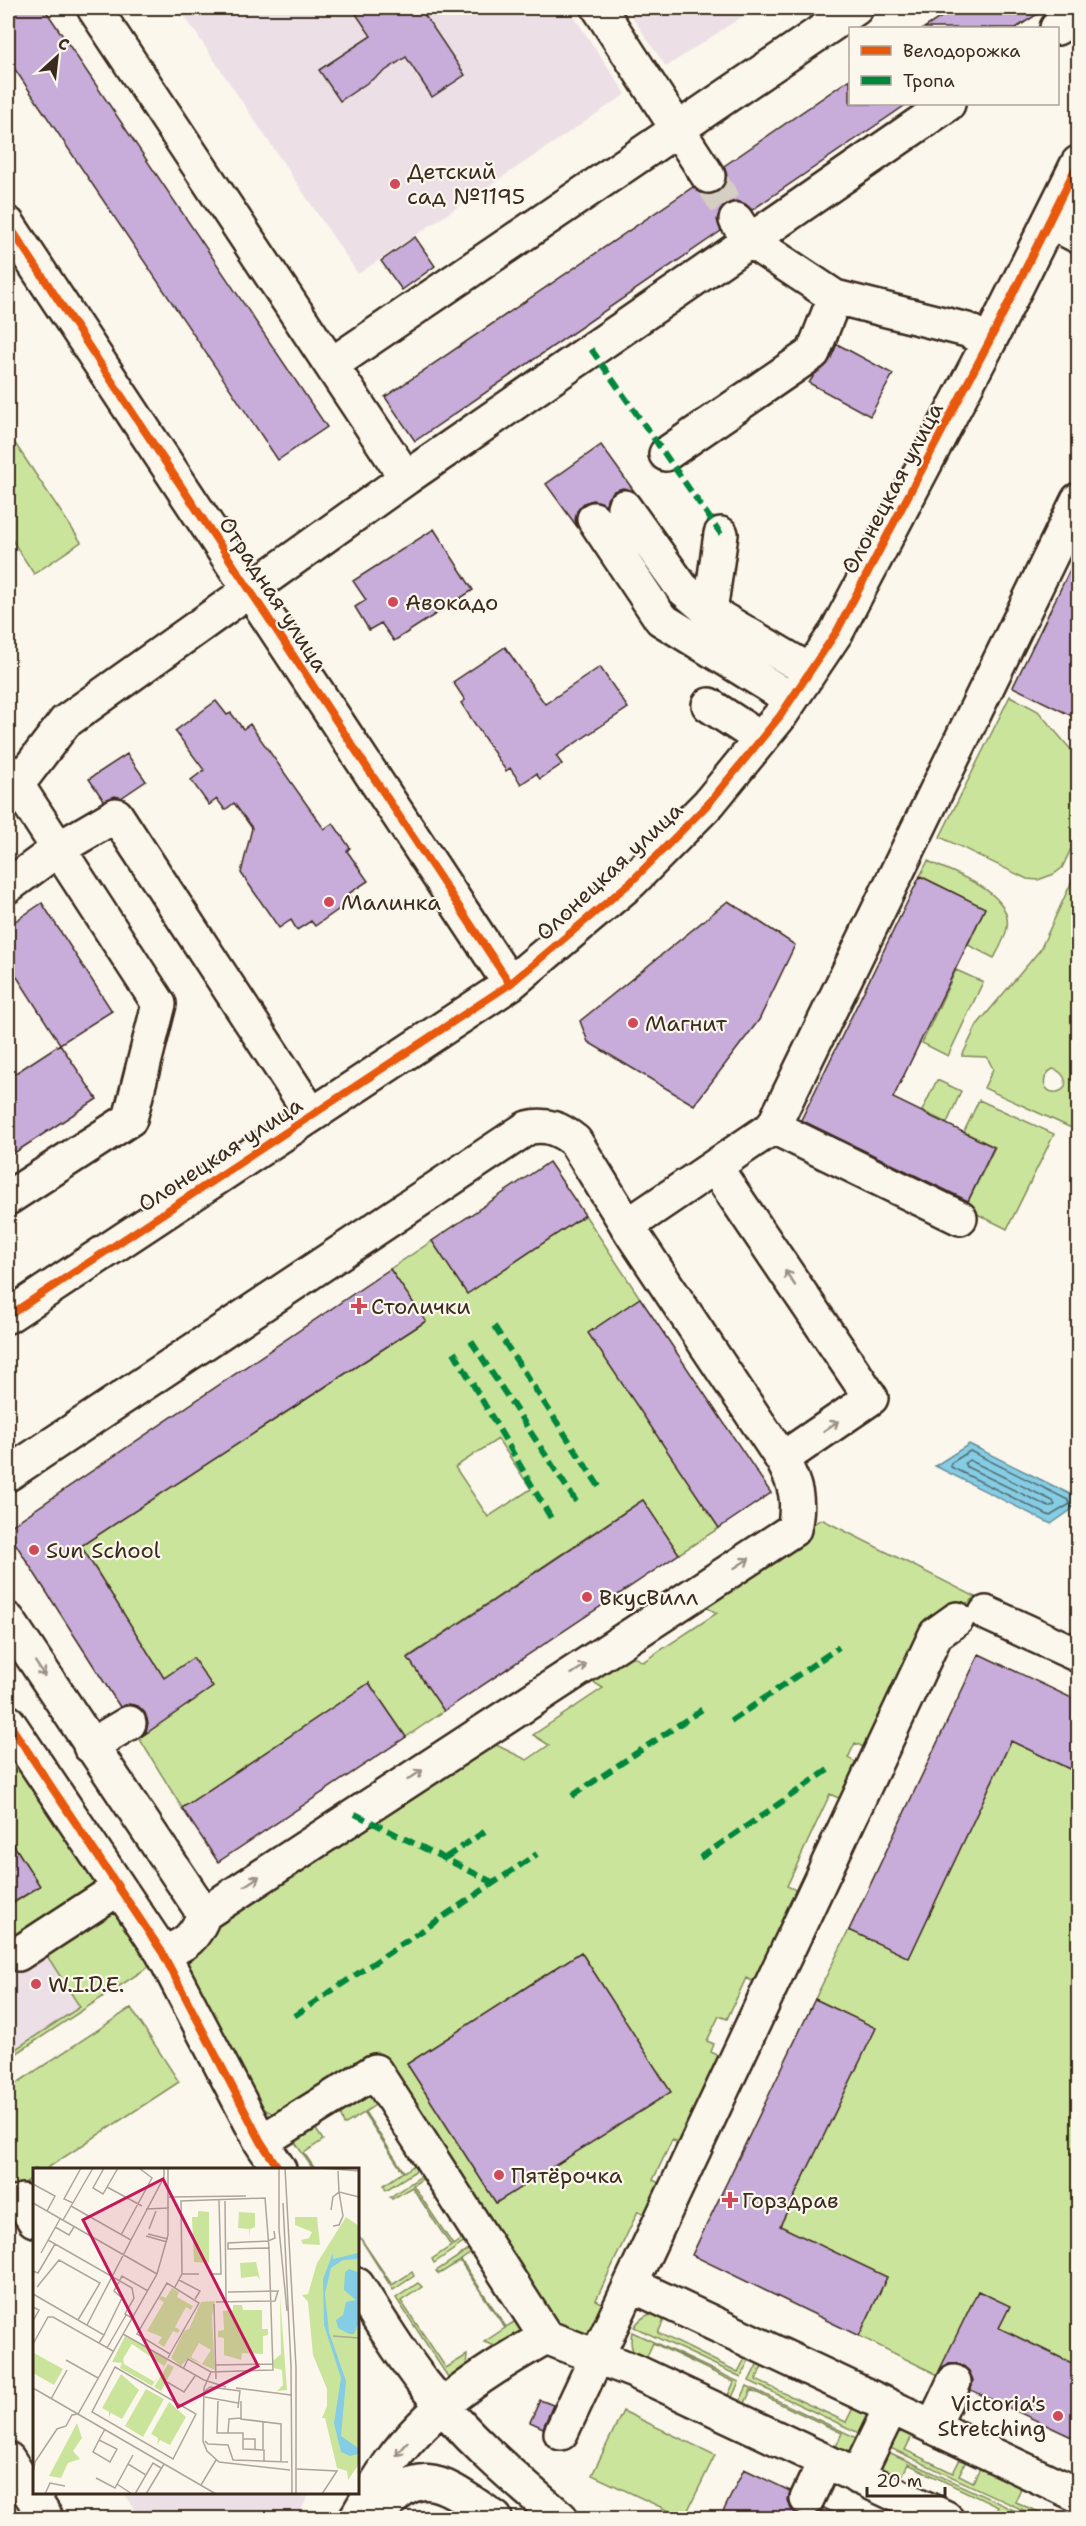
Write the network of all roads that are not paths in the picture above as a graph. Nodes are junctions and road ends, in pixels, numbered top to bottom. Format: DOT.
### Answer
graph roads {
  1 [pos="94,8"];
  2 [pos="599,8"];
  3 [pos="856,8"];
  4 [pos="1078,14"];
  5 [pos="1058,27"];
  6 [pos="946,105"];
  7 [pos="678,129"];
  8 [pos="1078,164"];
  9 [pos="708,176"];
  10 [pos="1049,221"];
  11 [pos="8,224"];
  12 [pos="743,230"];
  13 [pos="1078,236"];
  14 [pos="835,297"];
  15 [pos="989,342"];
  16 [pos="332,365"];
  17 [pos="666,454"];
  18 [pos="406,478"];
  19 [pos="1078,500"];
  20 [pos="624,507"];
  21 [pos="594,519"];
  22 [pos="721,534"];
  23 [pos="251,590"];
  24 [pos="710,612"];
  25 [pos="810,671"];
  26 [pos="791,699"];
  27 [pos="709,705"];
  28 [pos="761,739"];
  29 [pos="10,782"];
  30 [pos="58,849"];
  31 [pos="8,886"];
  32 [pos="510,984"];
  33 [pos="312,1115"];
  34 [pos="773,1127"];
  35 [pos="715,1167"];
  36 [pos="8,1198"];
  37 [pos="960,1218"];
  38 [pos="627,1226"];
  39 [pos="8,1316"];
  40 [pos="782,1458"];
  41 [pos="8,1474"];
  42 [pos="8,1620"];
  43 [pos="1078,1655"];
  44 [pos="8,1722"];
  45 [pos="129,1723"];
  46 [pos="90,1746"];
  47 [pos="119,1888"];
  48 [pos="204,1914"];
  49 [pos="162,1952"];
  50 [pos="18,1954"];
  51 [pos="261,2142"];
  52 [pos="278,2168"];
  53 [pos="632,2285"];
  54 [pos="358,2286"];
  55 [pos="546,2337"];
  56 [pos="598,2356"];
  57 [pos="954,2382"];
  58 [pos="442,2406"];
  59 [pos="891,2407"];
  60 [pos="933,2427"];
  61 [pos="561,2433"];
  62 [pos="8,2459"];
  63 [pos="825,2461"];
  64 [pos="857,2477"];
  65 [pos="1078,2495"];
  66 [pos="807,2499"];
  67 [pos="46,2518"];
  68 [pos="356,2518"];
  69 [pos="376,2518"];
  70 [pos="495,2518"];
  71 [pos="561,2518"];
  72 [pos="946,2518"];
  1 -- 16 [label="street"];
  2 -- 7 [label="street"];
  3 -- 7 [label="street"];
  4 -- 5 [label="street"];
  6 -- 12 [label="street"];
  7 -- 9 [label="street"];
  7 -- 16 [label="street"];
  8 -- 10 [label="street, Олонецкая улица"];
  10 -- 13 [label="street"];
  10 -- 15 [label="street, Олонецкая улица"];
  11 -- 23 [label="street, Отрадная улица"];
  12 -- 14 [label="street"];
  12 -- 18 [label="street"];
  14 -- 15 [label="street"];
  14 -- 17 [label="street"];
  15 -- 25 [label="street, Олонецкая улица"];
  16 -- 18 [label="street"];
  18 -- 23 [label="street"];
  19 -- 34 [label="street"];
  20 -- 24 [label="street"];
  21 -- 26 [label="street"];
  22 -- 24 [label="street"];
  23 -- 29 [label="street"];
  23 -- 32 [label="street, Отрадная улица"];
  24 -- 25 [label="street"];
  25 -- 26 [label="street, Олонецкая улица"];
  26 -- 28 [label="street, Олонецкая улица"];
  27 -- 28 [label="street"];
  28 -- 32 [label="street, Олонецкая улица"];
  29 -- 30 [label="street"];
  30 -- 31 [label="street"];
  30 -- 33 [label="street"];
  30 -- 36 [label="street"];
  32 -- 33 [label="street, Олонецкая улица"];
  33 -- 39 [label="street, Олонецкая улица"];
  34 -- 35 [label="street"];
  34 -- 37 [label="street"];
  35 -- 38 [label="street"];
  40 -- 35 [label="street, one-way"];
  38 -- 40 [label="street"];
  38 -- 41 [label="street"];
  48 -- 40 [label="street, one-way"];
  42 -- 46 [label="street, one-way"];
  43 -- 53 [label="street"];
  44 -- 47 [label="street"];
  45 -- 46 [label="street"];
  46 -- 48 [label="street"];
  47 -- 49 [label="street"];
  47 -- 50 [label="street"];
  48 -- 49 [label="street"];
  49 -- 51 [label="street"];
  51 -- 52 [label="street"];
  51 -- 55 [label="street"];
  53 -- 56 [label="street"];
  53 -- 59 [label="street"];
  54 -- 58 [label="street"];
  55 -- 56 [label="street"];
  55 -- 58 [label="street"];
  56 -- 61 [label="street"];
  56 -- 63 [label="street"];
  57 -- 60 [label="street"];
  58 -- 68 [label="street, one-way"];
  58 -- 71 [label="street"];
  59 -- 60 [label="street"];
  59 -- 64 [label="street"];
  60 -- 65 [label="street"];
  62 -- 67 [label="street"];
  63 -- 64 [label="street"];
  63 -- 66 [label="street"];
  64 -- 72 [label="street"];
  69 -- 70 [label="street"];
}
